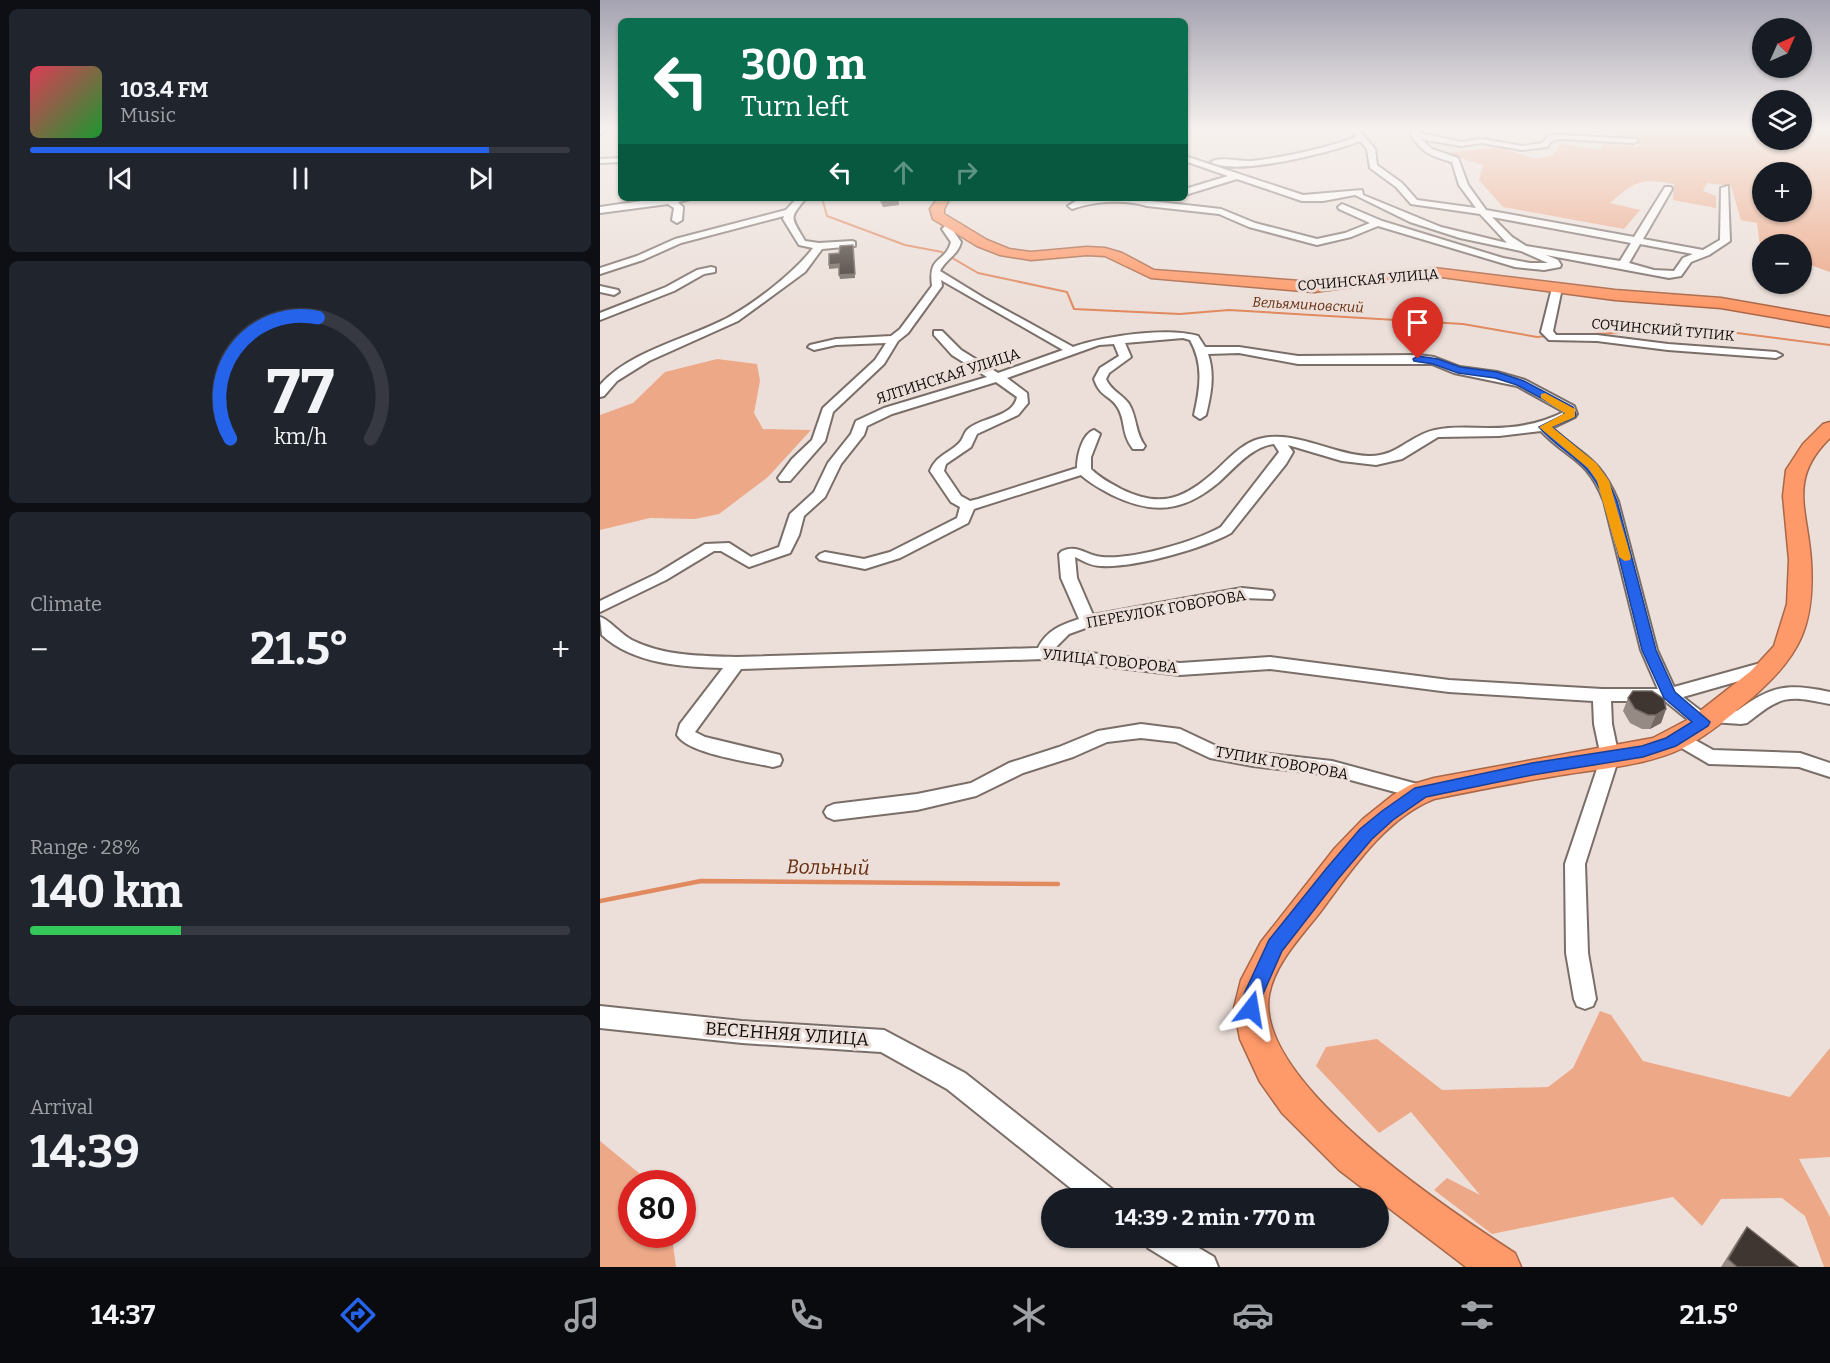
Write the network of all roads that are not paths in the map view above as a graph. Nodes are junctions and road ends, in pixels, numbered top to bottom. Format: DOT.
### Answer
graph roads {
  1 [pos="1272,188"];
  2 [pos="1362,188"];
  3 [pos="1362,188"];
  4 [pos="1402,188"];
  5 [pos="1466,188"];
  6 [pos="1725,188"];
  7 [pos="1668,189"];
  8 [pos="657,201"];
  9 [pos="672,201"];
  10 [pos="799,201"];
  11 [pos="942,201"];
  12 [pos="1110,201"];
  13 [pos="1142,201"];
  14 [pos="1072,206"];
  15 [pos="1342,207"];
  16 [pos="600,210"];
  17 [pos="1482,212"];
  18 [pos="789,213"];
  19 [pos="676,220"];
  20 [pos="1378,224"];
  21 [pos="951,225"];
  22 [pos="1637,240"];
  23 [pos="852,244"];
  24 [pos="819,246"];
  25 [pos="1519,248"];
  26 [pos="1706,253"];
  27 [pos="1623,264"];
  28 [pos="711,270"];
  29 [pos="600,271"];
  30 [pos="935,272"];
  31 [pos="1557,288"];
  32 [pos="600,289"];
  33 [pos="614,292"];
  34 [pos="600,317"];
  35 [pos="1830,322"];
  36 [pos="938,333"];
  37 [pos="894,339"];
  38 [pos="1117,339"];
  39 [pos="814,347"];
  40 [pos="1073,351"];
  41 [pos="1203,351"];
  42 [pos="1776,355"];
  43 [pos="996,378"];
  44 [pos="602,391"];
  45 [pos="1200,415"];
  46 [pos="1544,427"];
  47 [pos="1830,428"];
  48 [pos="1094,434"];
  49 [pos="1278,441"];
  50 [pos="1138,446"];
  51 [pos="1084,470"];
  52 [pos="785,478"];
  53 [pos="968,506"];
  54 [pos="825,557"];
  55 [pos="1266,595"];
  56 [pos="600,607"];
  57 [pos="1089,621"];
  58 [pos="600,622"];
  59 [pos="1043,653"];
  60 [pos="736,663"];
  61 [pos="1768,667"];
  62 [pos="1669,695"];
  63 [pos="1602,696"];
  64 [pos="1830,698"];
  65 [pos="1698,725"];
  66 [pos="773,760"];
  67 [pos="1606,769"];
  68 [pos="1830,770"];
  69 [pos="1421,792"];
  70 [pos="834,812"];
  71 [pos="1585,999"];
  72 [pos="600,1017"];
  73 [pos="1091,1188"];
  74 [pos="1174,1248"];
  75 [pos="1204,1267"];
  76 [pos="1502,1267"];
  1 -- 2 [label="street"];
  3 -- 25 [label="street"];
  4 -- 17 [label="street"];
  5 -- 17 [label="street"];
  6 -- 26 [label="street"];
  7 -- 22 [label="street"];
  8 -- 16 [label="street"];
  9 -- 19 [label="street"];
  10 -- 18 [label="street"];
  11 -- 21 [label="highway"];
  12 -- 14 [label="street"];
  13 -- 20 [label="street"];
  15 -- 20 [label="street"];
  17 -- 22 [label="street"];
  17 -- 25 [label="street"];
  18 -- 24 [label="street"];
  18 -- 29 [label="street"];
  20 -- 25 [label="street"];
  21 -- 30 [label="street"];
  21 -- 31 [label="highway, СОЧИНСКАЯ УЛИЦА"];
  22 -- 26 [label="street"];
  22 -- 27 [label="street"];
  23 -- 24 [label="street"];
  24 -- 44 [label="street"];
  25 -- 27 [label="street"];
  26 -- 27 [label="street"];
  28 -- 34 [label="street"];
  30 -- 37 [label="street"];
  30 -- 40 [label="street"];
  31 -- 35 [label="highway, СОЧИНСКАЯ УЛИЦА"];
  31 -- 42 [label="street, СОЧИНСКИЙ ТУПИК"];
  32 -- 33 [label="street"];
  36 -- 43 [label="street"];
  37 -- 39 [label="street"];
  37 -- 52 [label="street"];
  38 -- 40 [label="street, ЯЛТИНСКАЯ УЛИЦА"];
  38 -- 41 [label="street, ЯЛТИНСКАЯ УЛИЦА"];
  38 -- 50 [label="street"];
  40 -- 43 [label="street, ЯЛТИНСКАЯ УЛИЦА"];
  41 -- 45 [label="street"];
  41 -- 46 [label="street"];
  43 -- 53 [label="street"];
  43 -- 56 [label="street, ЯЛТИНСКАЯ УЛИЦА"];
  46 -- 49 [label="street"];
  46 -- 62 [label="street"];
  47 -- 61 [label="highway"];
  48 -- 51 [label="street"];
  49 -- 51 [label="street"];
  49 -- 57 [label="street"];
  51 -- 53 [label="street"];
  53 -- 54 [label="street"];
  55 -- 57 [label="street, ПЕРЕУЛОК ГОВОРОВА"];
  57 -- 59 [label="street, ПЕРЕУЛОК ГОВОРОВА"];
  58 -- 60 [label="street, УЛИЦА ГОВОРОВА"];
  59 -- 60 [label="street, УЛИЦА ГОВОРОВА"];
  59 -- 63 [label="street, УЛИЦА ГОВОРОВА"];
  60 -- 66 [label="street"];
  61 -- 62 [label="street, УЛИЦА ГОВОРОВА"];
  61 -- 65 [label="highway"];
  62 -- 63 [label="street, УЛИЦА ГОВОРОВА"];
  62 -- 65 [label="street"];
  63 -- 67 [label="street"];
  64 -- 65 [label="street"];
  65 -- 67 [label="highway"];
  65 -- 68 [label="street"];
  67 -- 69 [label="highway"];
  67 -- 71 [label="street"];
  69 -- 70 [label="street, ТУПИК ГОВОРОВА"];
  69 -- 76 [label="highway"];
  72 -- 73 [label="street, ВЕСЕННЯЯ УЛИЦА"];
  74 -- 75 [label="street"];
}
